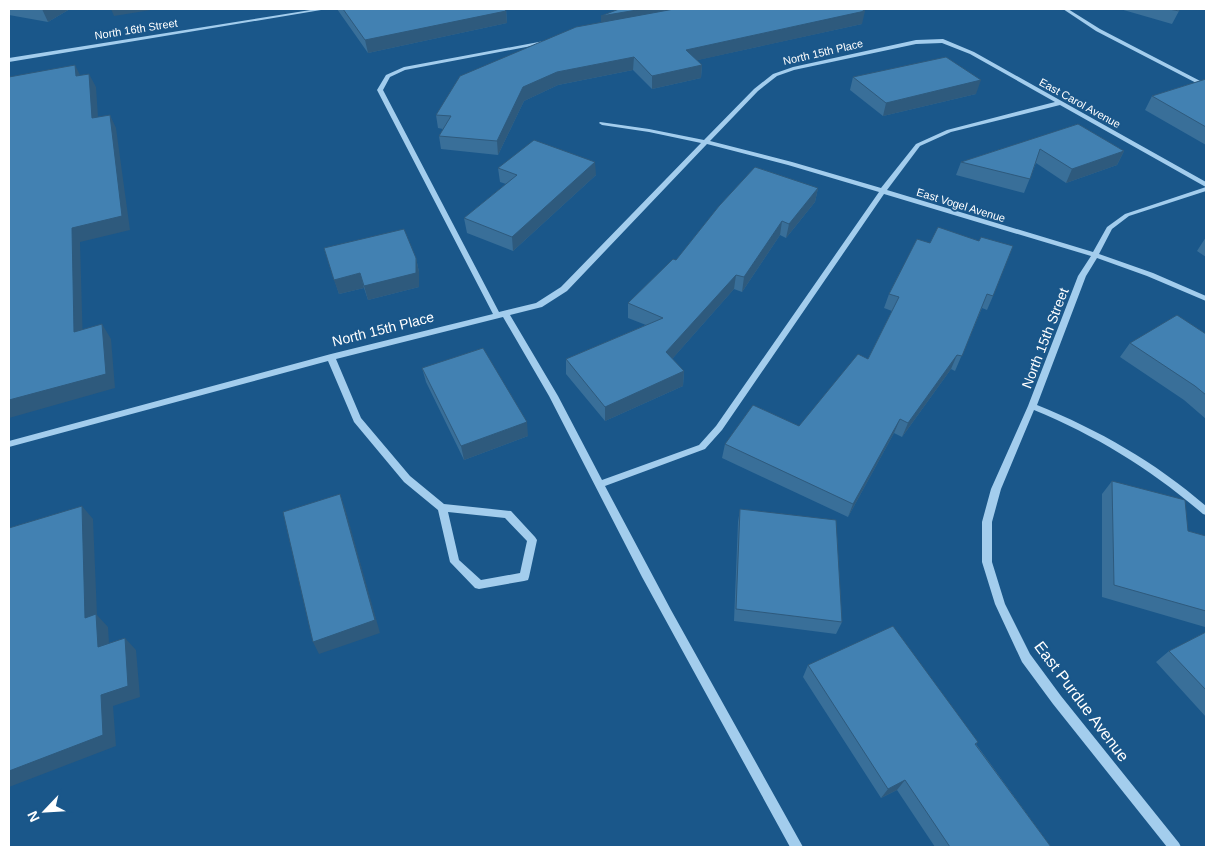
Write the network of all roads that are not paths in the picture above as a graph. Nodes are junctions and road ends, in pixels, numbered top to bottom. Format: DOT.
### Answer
graph roads {
  1 [pos="325,9"];
  2 [pos="1065,9"];
  3 [pos="943,41"];
  4 [pos="550,42"];
  5 [pos="9,60"];
  6 [pos="1206,86"];
  7 [pos="1060,103"];
  8 [pos="602,123"];
  9 [pos="706,143"];
  10 [pos="1206,185"];
  11 [pos="1206,189"];
  12 [pos="883,191"];
  13 [pos="1096,256"];
  14 [pos="1206,299"];
  15 [pos="501,315"];
  16 [pos="331,357"];
  17 [pos="1032,406"];
  18 [pos="9,444"];
  19 [pos="600,484"];
  20 [pos="442,508"];
  21 [pos="1206,511"];
  22 [pos="987,562"];
  23 [pos="798,847"];
  24 [pos="1175,847"];
  1 -- 5 [label="street, North 16th Street"];
  2 -- 6 [label="street"];
  3 -- 7 [label="street, East Carol Avenue"];
  3 -- 9 [label="street, North 15th Place"];
  4 -- 15 [label="street"];
  7 -- 10 [label="street, East Carol Avenue"];
  7 -- 12 [label="street"];
  8 -- 9 [label="street"];
  9 -- 12 [label="street, East Vogel Avenue"];
  9 -- 15 [label="street, North 15th Place"];
  11 -- 13 [label="street, North 15th Street"];
  12 -- 13 [label="street, East Vogel Avenue"];
  12 -- 19 [label="street"];
  13 -- 14 [label="street, East Vogel Avenue"];
  13 -- 17 [label="street, North 15th Street"];
  15 -- 16 [label="street, North 15th Place"];
  15 -- 19 [label="street"];
  16 -- 18 [label="street, North 15th Place"];
  16 -- 20 [label="street"];
  17 -- 21 [label="street"];
  17 -- 22 [label="street, North 15th Street"];
  19 -- 23 [label="street"];
  20 -- 20 [label="street"];
  22 -- 24 [label="street, East Purdue Avenue"];
}
